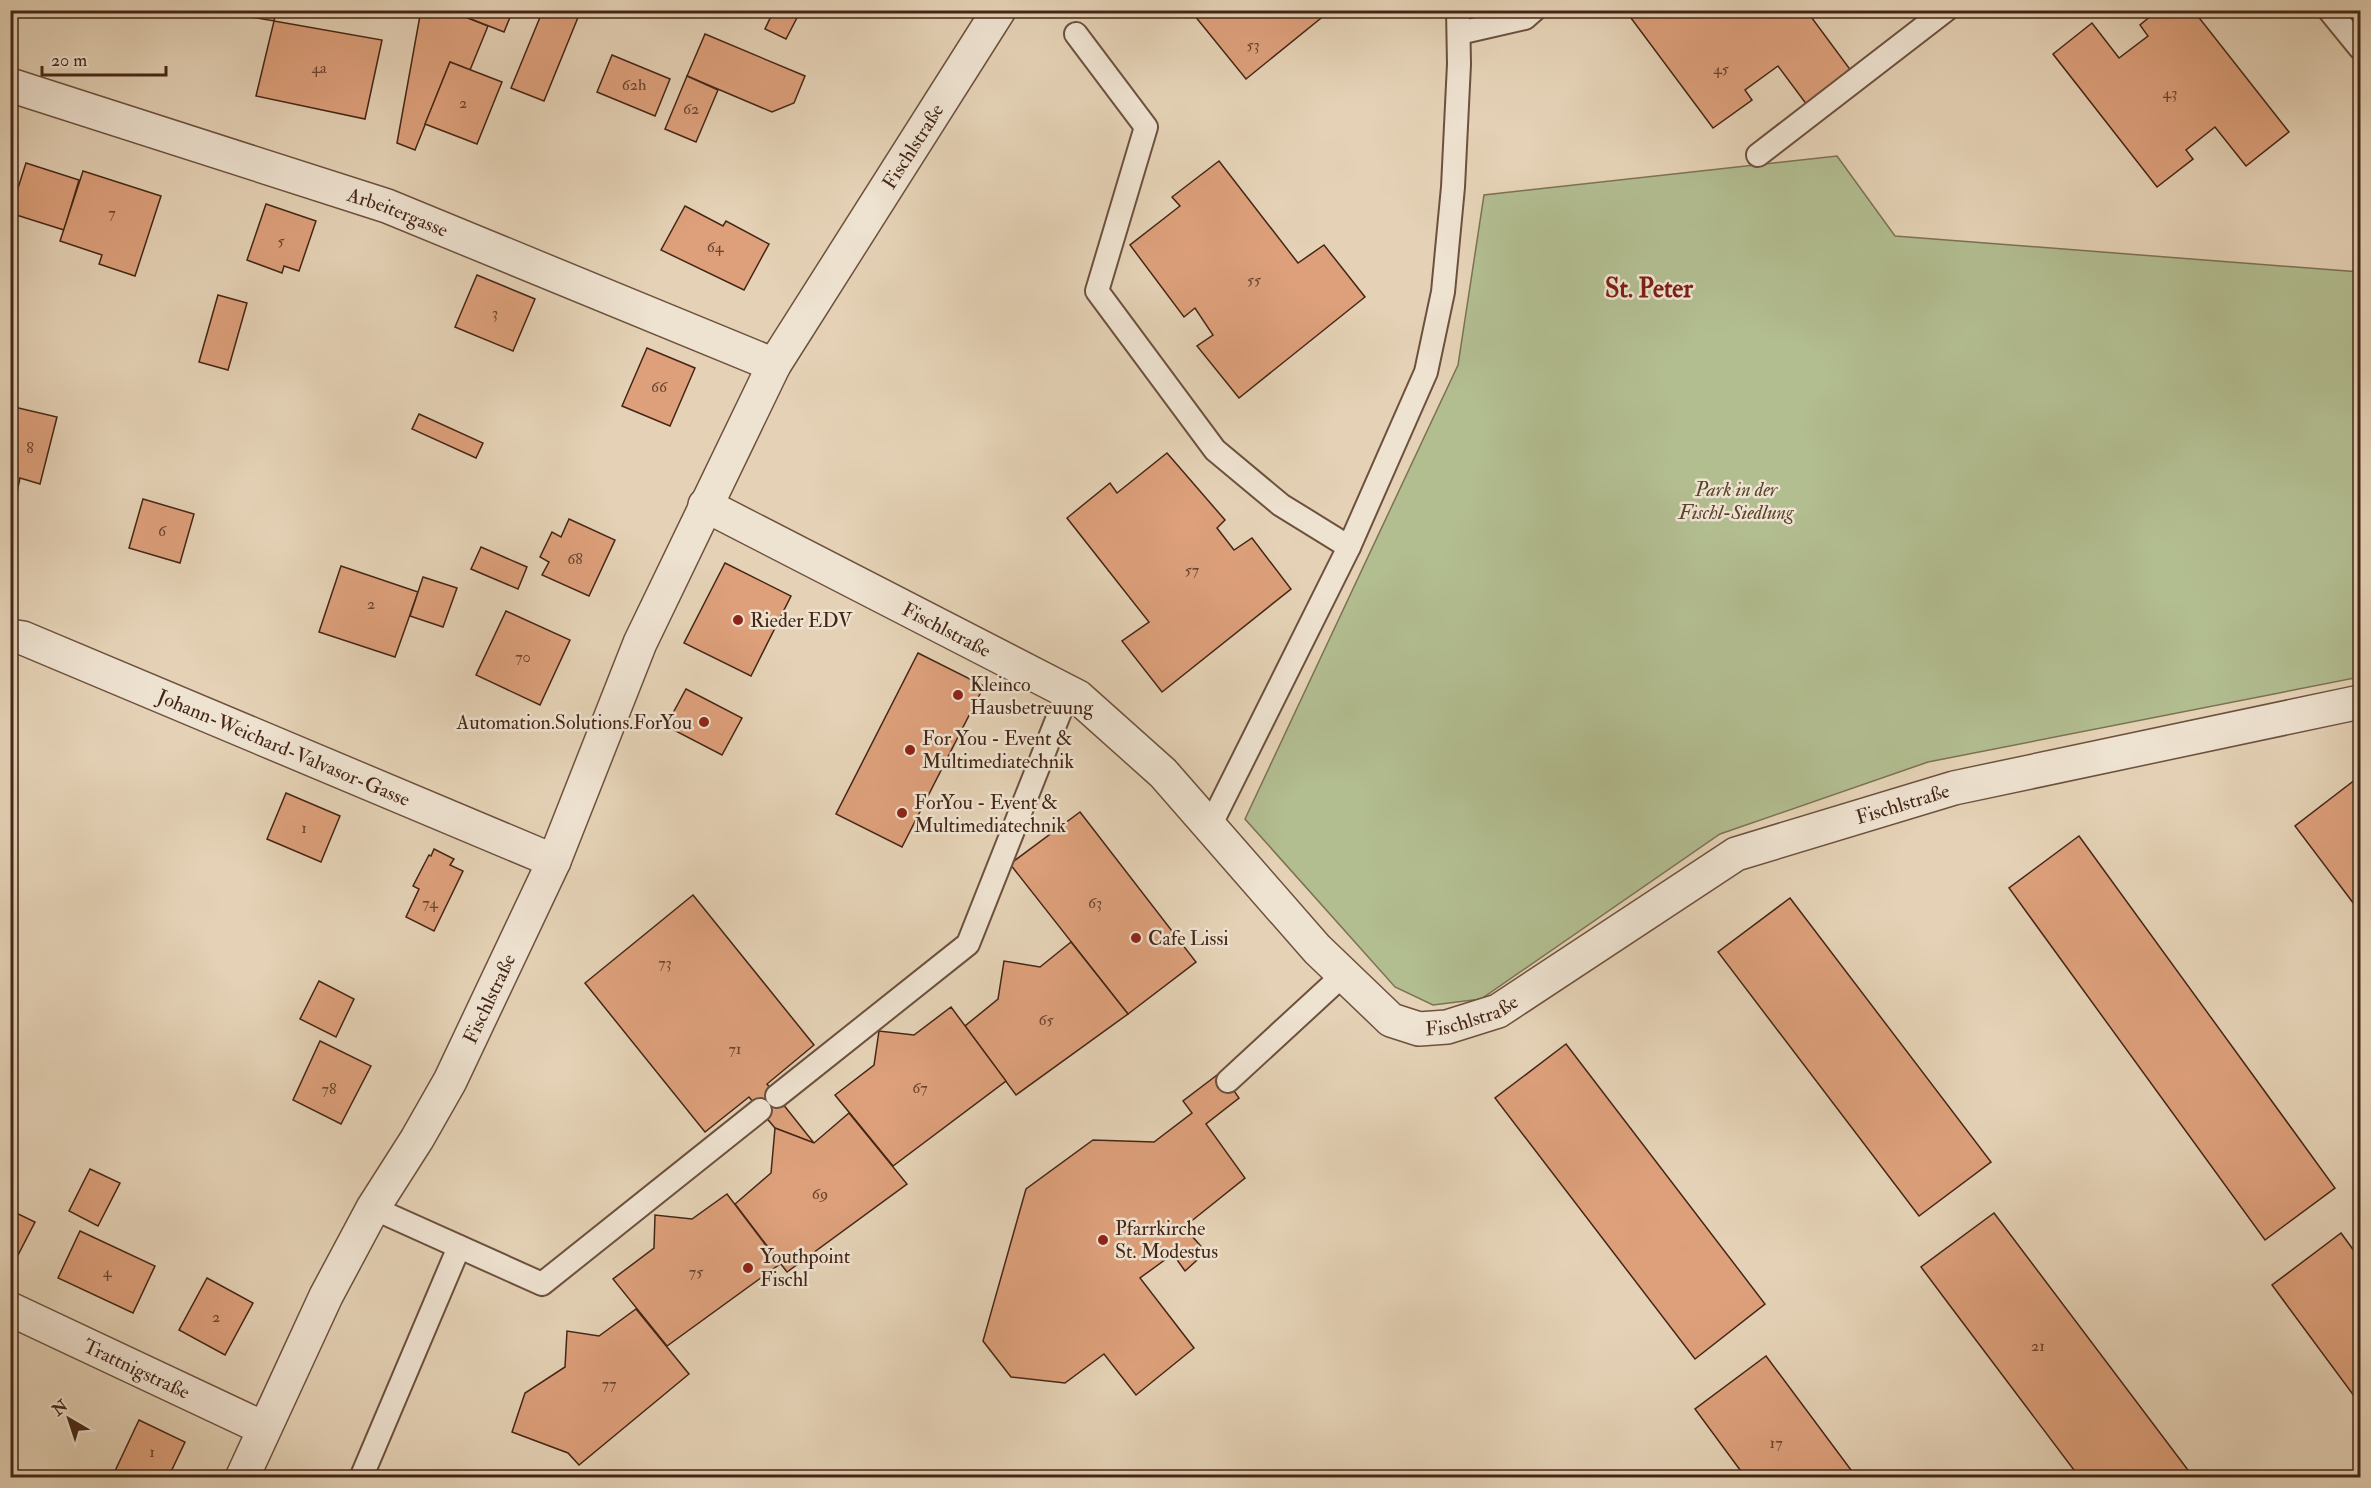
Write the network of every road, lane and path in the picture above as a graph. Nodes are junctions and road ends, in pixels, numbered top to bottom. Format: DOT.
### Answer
graph roads {
  1 [pos="999,10"];
  2 [pos="1534,10"];
  3 [pos="1946,10"];
  4 [pos="2330,10"];
  5 [pos="1459,22"];
  6 [pos="1076,34"];
  7 [pos="2361,48"];
  8 [pos="10,85"];
  9 [pos="1758,155"];
  10 [pos="774,365"];
  11 [pos="705,505"];
  12 [pos="1349,547"];
  13 [pos="11,638"];
  14 [pos="1064,689"];
  15 [pos="2361,702"];
  16 [pos="1210,826"];
  17 [pos="554,861"];
  18 [pos="1343,975"];
  19 [pos="1227,1081"];
  20 [pos="373,1208"];
  21 [pos="459,1247"];
  22 [pos="10,1309"];
  23 [pos="263,1428"];
  24 [pos="242,1478"];
  25 [pos="361,1478"];
  1 -- 10 [label="street, Fischlstraße"];
  2 -- 5 [label="lane"];
  3 -- 9 [label="lane"];
  4 -- 7 [label="lane"];
  5 -- 12 [label="lane"];
  6 -- 12 [label="lane"];
  8 -- 10 [label="street, Arbeitergasse"];
  10 -- 11 [label="street, Fischlstraße"];
  11 -- 14 [label="street, Fischlstraße"];
  11 -- 17 [label="street, Fischlstraße"];
  12 -- 16 [label="lane"];
  13 -- 17 [label="street, Johann-Weichard-Valvasor-Gasse"];
  14 -- 16 [label="street, Fischlstraße"];
  14 -- 21 [label="lane"];
  15 -- 18 [label="street, Fischlstraße"];
  16 -- 18 [label="street, Fischlstraße"];
  17 -- 20 [label="street, Fischlstraße"];
  18 -- 19 [label="lane"];
  20 -- 21 [label="lane"];
  20 -- 23 [label="street, Fischlstraße"];
  21 -- 25 [label="lane"];
  22 -- 23 [label="street, Trattnigstraße"];
  23 -- 24 [label="street, Fischlstraße"];
}
